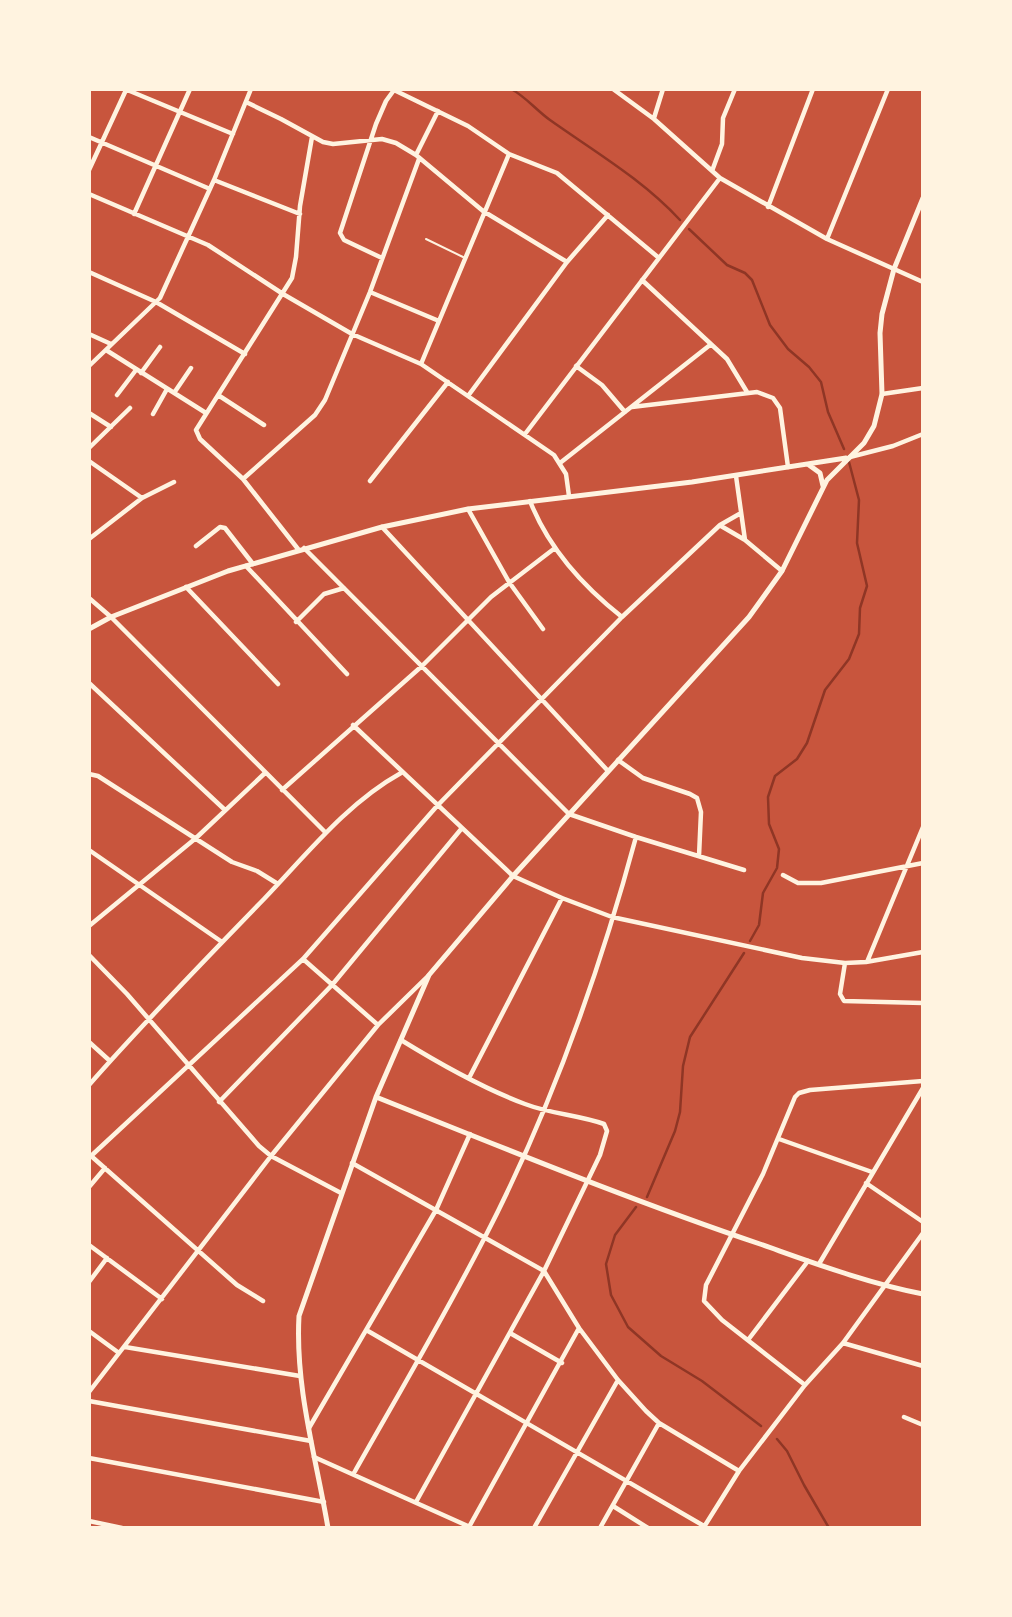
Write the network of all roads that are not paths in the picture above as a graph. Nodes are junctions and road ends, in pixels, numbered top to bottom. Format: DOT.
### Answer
graph roads {
  1 [pos="126,89"];
  2 [pos="190,89"];
  3 [pos="251,89"];
  4 [pos="613,89"];
  5 [pos="663,89"];
  6 [pos="735,89"];
  7 [pos="813,89"];
  8 [pos="888,89"];
  9 [pos="395,90"];
  10 [pos="246,102"];
  11 [pos="438,111"];
  12 [pos="180,112"];
  13 [pos="654,119"];
  14 [pos="233,134"];
  15 [pos="89,137"];
  16 [pos="312,137"];
  17 [pos="372,140"];
  18 [pos="102,143"];
  19 [pos="509,154"];
  20 [pos="417,157"];
  21 [pos="156,166"];
  22 [pos="89,170"];
  23 [pos="712,171"];
  24 [pos="720,178"];
  25 [pos="214,180"];
  26 [pos="210,189"];
  27 [pos="89,194"];
  28 [pos="923,198"];
  29 [pos="768,206"];
  30 [pos="483,211"];
  31 [pos="134,214"];
  32 [pos="300,214"];
  33 [pos="608,215"];
  34 [pos="188,237"];
  35 [pos="426,239"];
  36 [pos="827,239"];
  37 [pos="464,257"];
  38 [pos="383,258"];
  39 [pos="659,258"];
  40 [pos="567,262"];
  41 [pos="894,269"];
  42 [pos="89,272"];
  43 [pos="642,280"];
  44 [pos="923,282"];
  45 [pos="370,292"];
  46 [pos="283,294"];
  47 [pos="156,302"];
  48 [pos="439,321"];
  49 [pos="89,334"];
  50 [pos="352,334"];
  51 [pos="111,344"];
  52 [pos="710,345"];
  53 [pos="160,347"];
  54 [pos="106,350"];
  55 [pos="245,354"];
  56 [pos="421,364"];
  57 [pos="89,366"];
  58 [pos="576,366"];
  59 [pos="191,368"];
  60 [pos="139,371"];
  61 [pos="448,382"];
  62 [pos="923,388"];
  63 [pos="167,389"];
  64 [pos="747,392"];
  65 [pos="174,393"];
  66 [pos="882,394"];
  67 [pos="117,395"];
  68 [pos="218,395"];
  69 [pos="468,396"];
  70 [pos="632,407"];
  71 [pos="130,408"];
  72 [pos="625,412"];
  73 [pos="89,413"];
  74 [pos="206,413"];
  75 [pos="153,414"];
  76 [pos="264,425"];
  77 [pos="111,426"];
  78 [pos="525,434"];
  79 [pos="923,434"];
  80 [pos="89,448"];
  81 [pos="849,457"];
  82 [pos="89,461"];
  83 [pos="560,463"];
  84 [pos="809,465"];
  85 [pos="788,467"];
  86 [pos="736,475"];
  87 [pos="243,479"];
  88 [pos="370,481"];
  89 [pos="174,482"];
  90 [pos="823,486"];
  91 [pos="569,496"];
  92 [pos="142,498"];
  93 [pos="530,501"];
  94 [pos="468,509"];
  95 [pos="741,513"];
  96 [pos="720,526"];
  97 [pos="382,527"];
  98 [pos="89,539"];
  99 [pos="745,540"];
  100 [pos="196,546"];
  101 [pos="555,548"];
  102 [pos="301,549"];
  103 [pos="253,564"];
  104 [pos="246,566"];
  105 [pos="782,571"];
  106 [pos="509,582"];
  107 [pos="185,586"];
  108 [pos="344,588"];
  109 [pos="89,598"];
  110 [pos="111,617"];
  111 [pos="622,617"];
  112 [pos="468,619"];
  113 [pos="296,621"];
  114 [pos="89,629"];
  115 [pos="543,629"];
  116 [pos="422,666"];
  117 [pos="347,674"];
  118 [pos="89,683"];
  119 [pos="278,684"];
  120 [pos="542,699"];
  121 [pos="353,725"];
  122 [pos="499,743"];
  123 [pos="618,760"];
  124 [pos="608,771"];
  125 [pos="265,773"];
  126 [pos="401,773"];
  127 [pos="89,774"];
  128 [pos="282,790"];
  129 [pos="437,806"];
  130 [pos="225,810"];
  131 [pos="569,814"];
  132 [pos="923,827"];
  133 [pos="462,828"];
  134 [pos="326,833"];
  135 [pos="636,837"];
  136 [pos="196,838"];
  137 [pos="89,849"];
  138 [pos="699,856"];
  139 [pos="923,863"];
  140 [pos="906,866"];
  141 [pos="744,870"];
  142 [pos="783,875"];
  143 [pos="513,876"];
  144 [pos="278,884"];
  145 [pos="140,885"];
  146 [pos="562,898"];
  147 [pos="612,917"];
  148 [pos="89,926"];
  149 [pos="222,942"];
  150 [pos="923,952"];
  151 [pos="89,955"];
  152 [pos="303,959"];
  153 [pos="866,962"];
  154 [pos="845,963"];
  155 [pos="429,975"];
  156 [pos="332,985"];
  157 [pos="923,1003"];
  158 [pos="149,1019"];
  159 [pos="378,1026"];
  160 [pos="401,1040"];
  161 [pos="89,1042"];
  162 [pos="110,1061"];
  163 [pos="188,1064"];
  164 [pos="469,1079"];
  165 [pos="923,1081"];
  166 [pos="89,1085"];
  167 [pos="923,1088"];
  168 [pos="376,1097"];
  169 [pos="219,1102"];
  170 [pos="544,1110"];
  171 [pos="470,1134"];
  172 [pos="779,1139"];
  173 [pos="90,1155"];
  174 [pos="271,1156"];
  175 [pos="524,1156"];
  176 [pos="352,1163"];
  177 [pos="105,1168"];
  178 [pos="872,1172"];
  179 [pos="587,1181"];
  180 [pos="866,1183"];
  181 [pos="89,1187"];
  182 [pos="341,1193"];
  183 [pos="436,1210"];
  184 [pos="923,1222"];
  185 [pos="923,1233"];
  186 [pos="733,1235"];
  187 [pos="485,1237"];
  188 [pos="89,1245"];
  189 [pos="198,1251"];
  190 [pos="107,1258"];
  191 [pos="808,1261"];
  192 [pos="819,1264"];
  193 [pos="544,1271"];
  194 [pos="89,1282"];
  195 [pos="884,1286"];
  196 [pos="923,1294"];
  197 [pos="162,1299"];
  198 [pos="263,1301"];
  199 [pos="579,1328"];
  200 [pos="89,1331"];
  201 [pos="368,1331"];
  202 [pos="510,1333"];
  203 [pos="748,1340"];
  204 [pos="843,1343"];
  205 [pos="124,1347"];
  206 [pos="119,1353"];
  207 [pos="417,1360"];
  208 [pos="562,1363"];
  209 [pos="923,1366"];
  210 [pos="300,1376"];
  211 [pos="618,1380"];
  212 [pos="805,1385"];
  213 [pos="89,1392"];
  214 [pos="477,1395"];
  215 [pos="89,1401"];
  216 [pos="904,1417"];
  217 [pos="659,1423"];
  218 [pos="528,1424"];
  219 [pos="923,1425"];
  220 [pos="309,1429"];
  221 [pos="311,1441"];
  222 [pos="576,1454"];
  223 [pos="314,1457"];
  224 [pos="89,1458"];
  225 [pos="739,1471"];
  226 [pos="354,1473"];
  227 [pos="626,1482"];
  228 [pos="324,1502"];
  229 [pos="416,1502"];
  230 [pos="613,1506"];
  231 [pos="89,1521"];
  232 [pos="470,1527"];
  233 [pos="704,1527"];
  234 [pos="122,1528"];
  235 [pos="328,1528"];
  236 [pos="534,1528"];
  237 [pos="600,1528"];
  238 [pos="648,1528"];
  1 -- 12 [label="street"];
  1 -- 18 [label="street"];
  2 -- 12 [label="street"];
  3 -- 10 [label="street"];
  4 -- 13 [label="street"];
  5 -- 13 [label="street"];
  6 -- 23 [label="street"];
  7 -- 29 [label="street"];
  8 -- 36 [label="street"];
  9 -- 11 [label="street"];
  9 -- 17 [label="street"];
  10 -- 14 [label="street"];
  10 -- 16 [label="street"];
  11 -- 19 [label="street"];
  11 -- 20 [label="street"];
  12 -- 14 [label="street"];
  12 -- 21 [label="street"];
  13 -- 23 [label="street"];
  14 -- 25 [label="street"];
  15 -- 18 [label="street"];
  16 -- 17 [label="street"];
  16 -- 32 [label="street"];
  17 -- 20 [label="street"];
  17 -- 38 [label="street"];
  18 -- 21 [label="street"];
  18 -- 22 [label="street"];
  19 -- 30 [label="street"];
  19 -- 33 [label="street"];
  20 -- 30 [label="street"];
  20 -- 38 [label="street"];
  21 -- 26 [label="street"];
  21 -- 31 [label="street"];
  23 -- 24 [label="street"];
  24 -- 29 [label="street"];
  24 -- 39 [label="street"];
  25 -- 26 [label="street"];
  25 -- 32 [label="street"];
  26 -- 34 [label="street"];
  27 -- 31 [label="street"];
  28 -- 41 [label="street"];
  29 -- 36 [label="street"];
  30 -- 37 [label="street"];
  30 -- 40 [label="street"];
  31 -- 34 [label="street"];
  32 -- 46 [label="street"];
  33 -- 39 [label="street"];
  33 -- 40 [label="street"];
  34 -- 46 [label="street"];
  34 -- 47 [label="street"];
  35 -- 37 [label="lane"];
  36 -- 41 [label="street"];
  37 -- 48 [label="street"];
  38 -- 45 [label="street"];
  39 -- 43 [label="street"];
  40 -- 69 [label="street"];
  41 -- 44 [label="street"];
  41 -- 66 [label="street"];
  42 -- 47 [label="street"];
  43 -- 52 [label="street"];
  43 -- 58 [label="street"];
  45 -- 48 [label="street"];
  45 -- 50 [label="street"];
  46 -- 50 [label="street"];
  46 -- 55 [label="street"];
  47 -- 51 [label="street"];
  47 -- 55 [label="street"];
  48 -- 56 [label="street"];
  49 -- 51 [label="street"];
  50 -- 56 [label="street"];
  50 -- 87 [label="street"];
  51 -- 54 [label="street"];
  52 -- 64 [label="street"];
  52 -- 70 [label="street"];
  53 -- 60 [label="street"];
  54 -- 57 [label="street"];
  54 -- 60 [label="street"];
  55 -- 68 [label="street"];
  56 -- 61 [label="street"];
  58 -- 72 [label="street"];
  58 -- 78 [label="street"];
  59 -- 65 [label="street"];
  60 -- 63 [label="street"];
  60 -- 67 [label="street"];
  61 -- 69 [label="street"];
  61 -- 88 [label="street"];
  62 -- 66 [label="street"];
  63 -- 65 [label="street"];
  63 -- 75 [label="street"];
  64 -- 70 [label="street"];
  64 -- 85 [label="street"];
  65 -- 74 [label="street"];
  66 -- 81 [label="street"];
  68 -- 74 [label="street"];
  68 -- 76 [label="street"];
  69 -- 78 [label="street"];
  70 -- 72 [label="street"];
  71 -- 77 [label="street"];
  72 -- 83 [label="street"];
  73 -- 77 [label="street"];
  74 -- 87 [label="street"];
  77 -- 80 [label="street"];
  78 -- 83 [label="street"];
  79 -- 81 [label="street"];
  81 -- 84 [label="street"];
  81 -- 90 [label="street"];
  82 -- 92 [label="street"];
  83 -- 91 [label="street"];
  84 -- 85 [label="street"];
  84 -- 90 [label="street"];
  85 -- 86 [label="street"];
  86 -- 91 [label="street"];
  86 -- 95 [label="street"];
  87 -- 102 [label="street"];
  89 -- 92 [label="street"];
  90 -- 105 [label="street"];
  91 -- 93 [label="street"];
  92 -- 98 [label="street"];
  93 -- 94 [label="street"];
  93 -- 101 [label="street"];
  94 -- 97 [label="street"];
  94 -- 106 [label="street"];
  95 -- 96 [label="street"];
  95 -- 99 [label="street"];
  96 -- 99 [label="street"];
  96 -- 111 [label="street"];
  97 -- 102 [label="street"];
  97 -- 112 [label="street"];
  99 -- 105 [label="street"];
  100 -- 103 [label="street"];
  101 -- 106 [label="street"];
  101 -- 111 [label="street"];
  102 -- 103 [label="street"];
  102 -- 108 [label="street"];
  103 -- 104 [label="street"];
  104 -- 107 [label="street"];
  104 -- 113 [label="street"];
  105 -- 123 [label="street"];
  106 -- 112 [label="street"];
  106 -- 115 [label="street"];
  107 -- 110 [label="street"];
  107 -- 119 [label="street"];
  108 -- 113 [label="street"];
  108 -- 116 [label="street"];
  109 -- 110 [label="street"];
  110 -- 114 [label="street"];
  110 -- 125 [label="street"];
  111 -- 120 [label="street"];
  112 -- 116 [label="street"];
  112 -- 120 [label="street"];
  113 -- 117 [label="street"];
  116 -- 121 [label="street"];
  116 -- 122 [label="street"];
  118 -- 130 [label="street"];
  120 -- 122 [label="street"];
  120 -- 124 [label="street"];
  121 -- 126 [label="street"];
  121 -- 128 [label="street"];
  122 -- 129 [label="street"];
  122 -- 131 [label="street"];
  123 -- 124 [label="street"];
  123 -- 138 [label="street"];
  124 -- 131 [label="street"];
  125 -- 128 [label="street"];
  125 -- 130 [label="street"];
  126 -- 129 [label="street"];
  126 -- 134 [label="street"];
  127 -- 136 [label="street"];
  128 -- 134 [label="street"];
  129 -- 133 [label="street"];
  129 -- 152 [label="street"];
  130 -- 136 [label="street"];
  131 -- 135 [label="street"];
  131 -- 143 [label="street"];
  132 -- 140 [label="street"];
  133 -- 143 [label="street"];
  133 -- 156 [label="street"];
  134 -- 144 [label="street"];
  135 -- 138 [label="street"];
  135 -- 147 [label="street"];
  136 -- 144 [label="street"];
  136 -- 145 [label="street"];
  137 -- 145 [label="street"];
  138 -- 141 [label="street"];
  139 -- 140 [label="street"];
  140 -- 142 [label="street"];
  140 -- 153 [label="street"];
  143 -- 146 [label="street"];
  143 -- 155 [label="street"];
  144 -- 149 [label="street"];
  145 -- 148 [label="street"];
  145 -- 149 [label="street"];
  146 -- 147 [label="street"];
  146 -- 164 [label="street"];
  147 -- 154 [label="street"];
  147 -- 170 [label="street"];
  149 -- 158 [label="street"];
  150 -- 153 [label="street"];
  151 -- 158 [label="street"];
  152 -- 156 [label="street"];
  152 -- 163 [label="street"];
  153 -- 154 [label="street"];
  154 -- 157 [label="street"];
  155 -- 159 [label="street"];
  155 -- 160 [label="street"];
  156 -- 159 [label="street"];
  156 -- 169 [label="street"];
  158 -- 162 [label="street"];
  158 -- 163 [label="street"];
  159 -- 174 [label="street"];
  160 -- 164 [label="street"];
  160 -- 168 [label="street"];
  161 -- 162 [label="street"];
  162 -- 166 [label="street"];
  163 -- 169 [label="street"];
  163 -- 173 [label="street"];
  164 -- 170 [label="street"];
  165 -- 172 [label="street"];
  167 -- 178 [label="street"];
  168 -- 171 [label="street"];
  168 -- 176 [label="street"];
  169 -- 174 [label="street"];
  170 -- 175 [label="street"];
  170 -- 179 [label="street"];
  171 -- 175 [label="street"];
  171 -- 183 [label="street"];
  172 -- 178 [label="street"];
  172 -- 186 [label="street"];
  173 -- 177 [label="street"];
  174 -- 182 [label="street"];
  174 -- 189 [label="street"];
  175 -- 179 [label="street"];
  175 -- 187 [label="street"];
  176 -- 182 [label="street"];
  176 -- 183 [label="street"];
  177 -- 181 [label="street"];
  177 -- 189 [label="street"];
  178 -- 180 [label="street"];
  179 -- 186 [label="street"];
  179 -- 193 [label="street"];
  180 -- 184 [label="street"];
  180 -- 192 [label="street"];
  182 -- 210 [label="street"];
  183 -- 187 [label="street"];
  183 -- 201 [label="street"];
  185 -- 195 [label="street"];
  186 -- 191 [label="street"];
  186 -- 203 [label="street"];
  187 -- 193 [label="street"];
  187 -- 207 [label="street"];
  188 -- 190 [label="street"];
  189 -- 197 [label="street"];
  189 -- 198 [label="street"];
  190 -- 194 [label="street"];
  190 -- 197 [label="street"];
  191 -- 192 [label="street"];
  191 -- 203 [label="street"];
  192 -- 195 [label="street"];
  193 -- 199 [label="street"];
  193 -- 202 [label="street"];
  195 -- 196 [label="street"];
  195 -- 204 [label="street"];
  197 -- 205 [label="street"];
  199 -- 208 [label="street"];
  199 -- 211 [label="street"];
  200 -- 206 [label="street"];
  201 -- 207 [label="street"];
  201 -- 220 [label="street"];
  202 -- 208 [label="street"];
  202 -- 214 [label="street"];
  203 -- 212 [label="street"];
  204 -- 209 [label="street"];
  204 -- 212 [label="street"];
  205 -- 206 [label="street"];
  205 -- 210 [label="street"];
  206 -- 213 [label="street"];
  207 -- 214 [label="street"];
  207 -- 226 [label="street"];
  208 -- 218 [label="street"];
  210 -- 220 [label="street"];
  211 -- 217 [label="street"];
  211 -- 222 [label="street"];
  212 -- 225 [label="street"];
  214 -- 218 [label="street"];
  214 -- 229 [label="street"];
  215 -- 221 [label="street"];
  216 -- 219 [label="street"];
  217 -- 225 [label="street"];
  217 -- 227 [label="street"];
  218 -- 222 [label="street"];
  218 -- 232 [label="street"];
  220 -- 221 [label="street"];
  221 -- 223 [label="street"];
  222 -- 227 [label="street"];
  222 -- 236 [label="street"];
  223 -- 226 [label="street"];
  223 -- 228 [label="street"];
  224 -- 228 [label="street"];
  225 -- 233 [label="street"];
  226 -- 229 [label="street"];
  227 -- 230 [label="street"];
  227 -- 233 [label="street"];
  228 -- 235 [label="street"];
  229 -- 232 [label="street"];
  230 -- 237 [label="street"];
  230 -- 238 [label="street"];
  231 -- 234 [label="street"];
}
